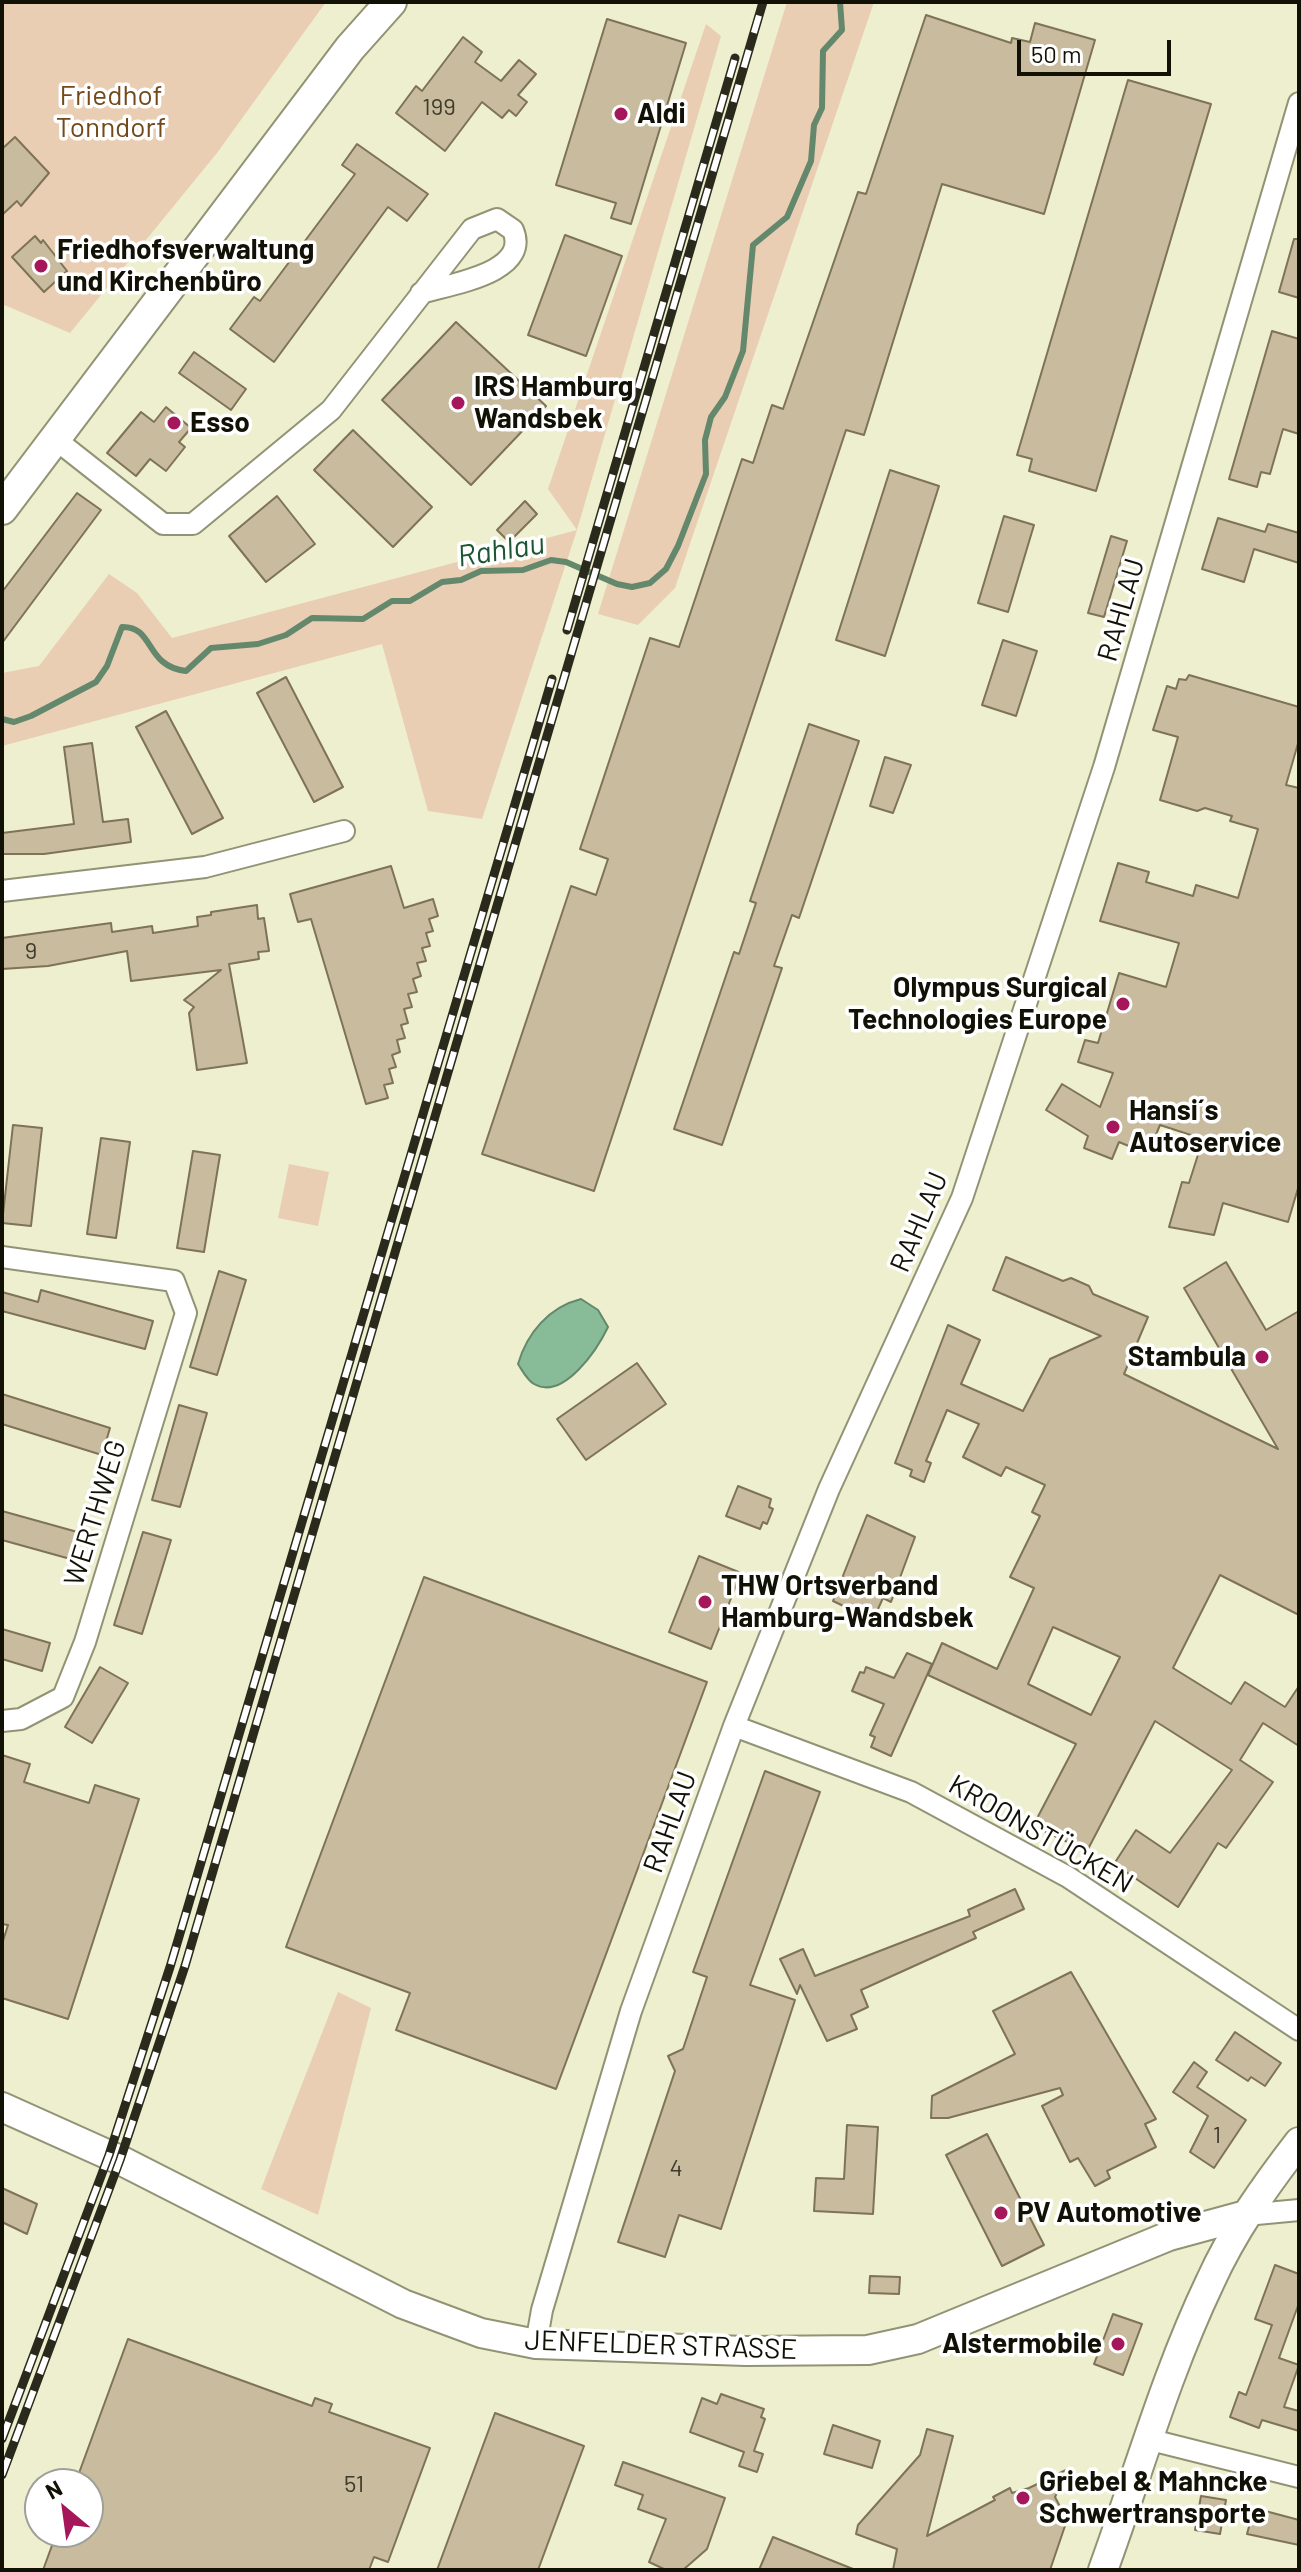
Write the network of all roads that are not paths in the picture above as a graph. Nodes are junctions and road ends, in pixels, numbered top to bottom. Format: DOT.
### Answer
graph roads {
  1 [pos="365,2"];
  2 [pos="391,2"];
  3 [pos="350,48"];
  4 [pos="1299,103"];
  5 [pos="421,293"];
  6 [pos="55,439"];
  7 [pos="2,509"];
  8 [pos="344,831"];
  9 [pos="2,891"];
  10 [pos="2,1257"];
  11 [pos="2,1721"];
  12 [pos="734,1726"];
  13 [pos="1299,2030"];
  14 [pos="2,2107"];
  15 [pos="1299,2142"];
  16 [pos="1299,2210"];
  17 [pos="1246,2215"];
  18 [pos="536,2344"];
  19 [pos="1151,2440"];
  20 [pos="1299,2477"];
  21 [pos="1103,2570"];
  1 -- 3 [label="main road"];
  2 -- 3 [label="main road"];
  3 -- 6 [label="main road"];
  4 -- 12 [label="street, RAHLAU"];
  5 -- 5 [label="street"];
  5 -- 6 [label="street"];
  6 -- 7 [label="main road"];
  8 -- 9 [label="street"];
  10 -- 11 [label="street, WERTHWEG"];
  12 -- 13 [label="street, KROONSTÜCKEN"];
  12 -- 18 [label="street, RAHLAU"];
  14 -- 18 [label="street, JENFELDER STRASSE"];
  15 -- 17 [label="street"];
  16 -- 17 [label="street, JENFELDER STRASSE"];
  17 -- 18 [label="street, JENFELDER STRASSE"];
  17 -- 19 [label="street"];
  19 -- 20 [label="street"];
  19 -- 21 [label="street"];
}
